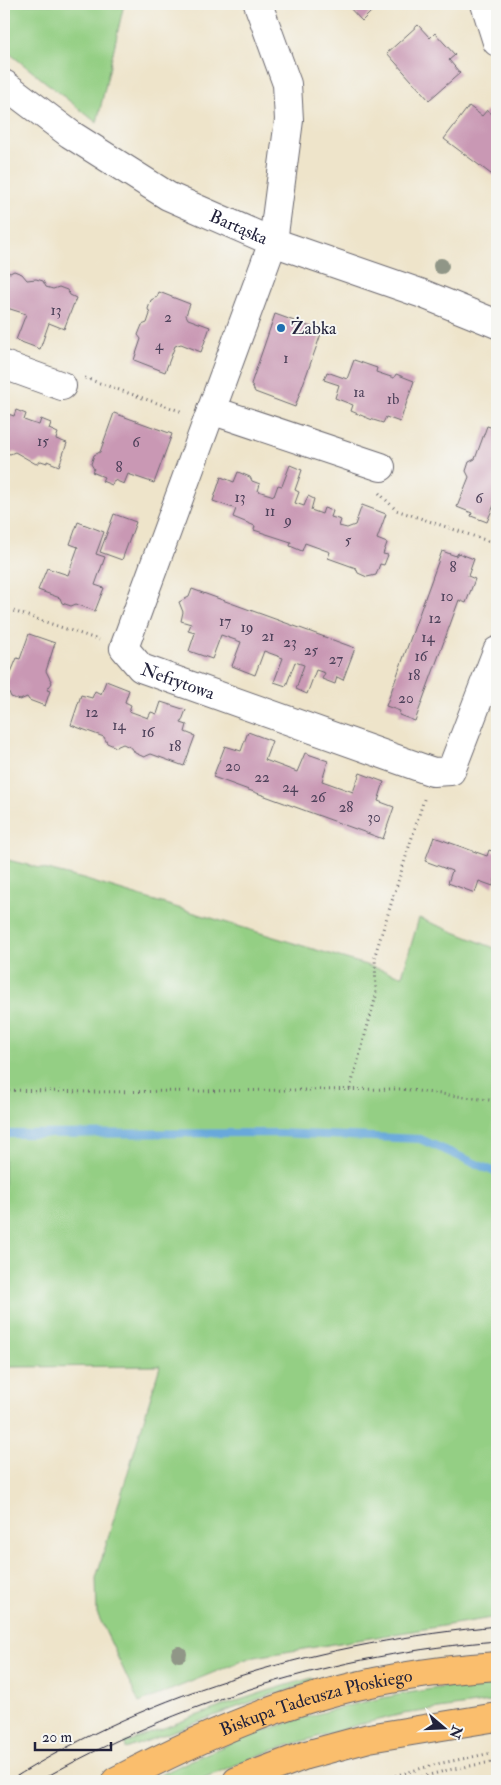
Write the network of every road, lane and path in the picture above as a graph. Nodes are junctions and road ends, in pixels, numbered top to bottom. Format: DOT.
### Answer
graph roads {
  1 [pos="258,4"];
  2 [pos="485,4"];
  3 [pos="497,42"];
  4 [pos="4,84"];
  5 [pos="273,242"];
  6 [pos="497,324"];
  7 [pos="4,365"];
  8 [pos="62,386"];
  9 [pos="209,415"];
  10 [pos="382,467"];
  11 [pos="379,495"];
  12 [pos="497,544"];
  13 [pos="4,608"];
  14 [pos="124,648"];
  15 [pos="497,651"];
  16 [pos="442,771"];
  17 [pos="350,1089"];
  18 [pos="4,1090"];
  19 [pos="497,1101"];
  20 [pos="497,1666"];
  21 [pos="497,1717"];
  22 [pos="497,1752"];
  23 [pos="497,1761"];
  24 [pos="116,1781"];
  25 [pos="237,1781"];
  26 [pos="376,1781"];
  27 [pos="407,1781"];
  1 -- 5 [label="street, Nefrytowa"];
  2 -- 3 [label="street"];
  4 -- 5 [label="street, Bartąska"];
  5 -- 6 [label="street, Bartąska"];
  5 -- 9 [label="street, Nefrytowa"];
  7 -- 8 [label="street"];
  8 -- 9 [label="path"];
  9 -- 10 [label="street"];
  9 -- 14 [label="street, Nefrytowa"];
  11 -- 12 [label="path"];
  13 -- 14 [label="path"];
  14 -- 16 [label="street, Nefrytowa"];
  15 -- 16 [label="street"];
  16 -- 17 [label="path"];
  17 -- 18 [label="path"];
  17 -- 19 [label="path"];
  20 -- 24 [label="main road, Biskupa Tadeusza Płoskiego"];
  21 -- 25 [label="main road"];
  22 -- 26 [label="path"];
  23 -- 27 [label="path"];
}
